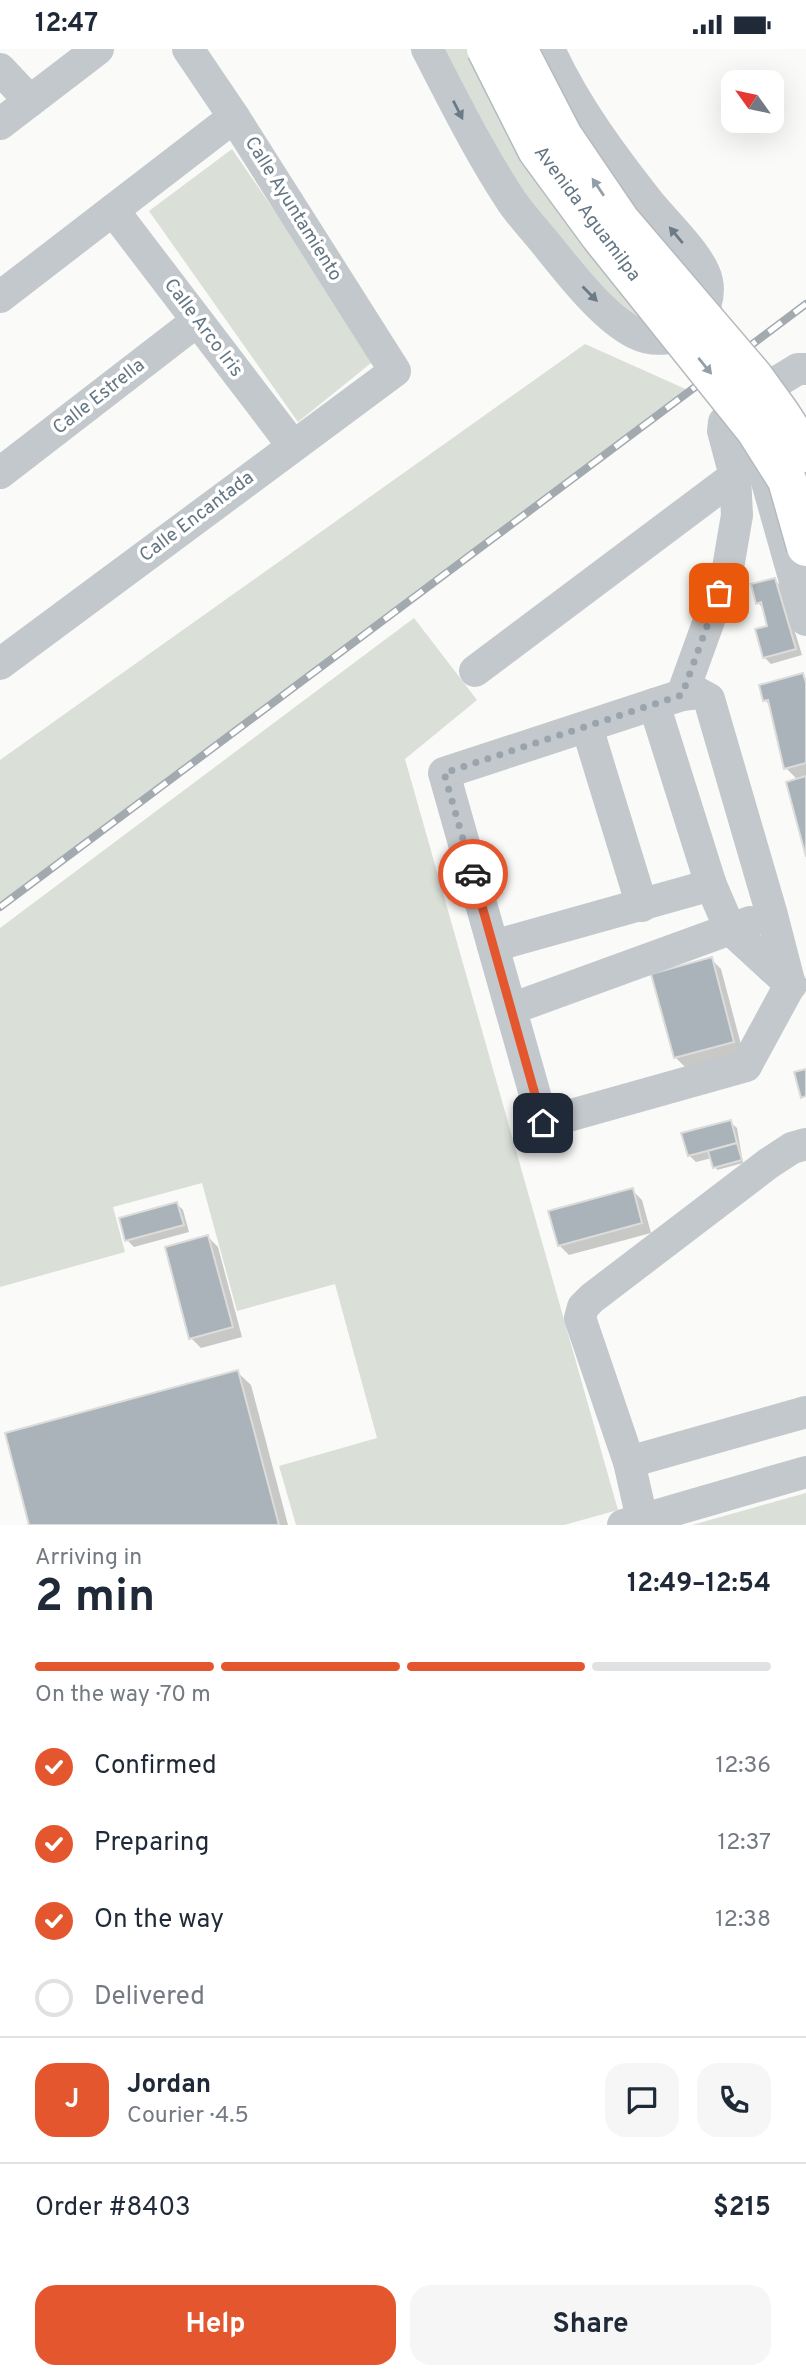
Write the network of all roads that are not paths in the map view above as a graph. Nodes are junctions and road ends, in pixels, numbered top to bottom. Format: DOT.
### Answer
graph roads {
  1 [pos="98,49"];
  2 [pos="188,49"];
  3 [pos="427,49"];
  4 [pos="486,49"];
  5 [pos="518,49"];
  6 [pos="549,49"];
  7 [pos="0,69"];
  8 [pos="30,101"];
  9 [pos="234,117"];
  10 [pos="0,124"];
  11 [pos="113,210"];
  12 [pos="0,297"];
  13 [pos="197,321"];
  14 [pos="806,369"];
  15 [pos="395,371"];
  16 [pos="731,417"];
  17 [pos="293,446"];
  18 [pos="806,453"];
  19 [pos="0,473"];
  20 [pos="735,476"];
  21 [pos="806,547"];
  22 [pos="806,620"];
  23 [pos="0,664"];
  24 [pos="475,671"];
  25 [pos="668,700"];
  26 [pos="587,727"];
  27 [pos="711,885"];
  28 [pos="642,906"];
  29 [pos="772,915"];
  30 [pos="730,929"];
  31 [pos="493,946"];
  32 [pos="798,984"];
  33 [pos="511,1009"];
  34 [pos="806,1144"];
  35 [pos="806,1412"];
  36 [pos="629,1462"];
  37 [pos="806,1472"];
  38 [pos="632,1522"];
  1 -- 8 [label="street"];
  2 -- 9 [label="street, Calle Ayuntamiento"];
  3 -- 6 [label="street, one-way"];
  4 -- 21 [label="main road, Avenida Aguamilpa, one-way, bridge"];
  18 -- 5 [label="main road, Avenida Aguamilpa, one-way, bridge"];
  7 -- 8 [label="street"];
  8 -- 10 [label="street"];
  9 -- 11 [label="street"];
  9 -- 15 [label="street, Calle Ayuntamiento"];
  11 -- 12 [label="street"];
  11 -- 13 [label="street, Calle Arco Iris"];
  13 -- 17 [label="street, Calle Arco Iris"];
  13 -- 19 [label="street, Calle Estrella"];
  14 -- 16 [label="street"];
  15 -- 17 [label="street, Calle Encantada"];
  16 -- 20 [label="street"];
  16 -- 22 [label="street"];
  17 -- 23 [label="street, Calle Encantada"];
  20 -- 24 [label="street"];
  20 -- 25 [label="street"];
  25 -- 26 [label="street"];
  25 -- 27 [label="street"];
  25 -- 29 [label="street"];
  26 -- 28 [label="street"];
  26 -- 31 [label="street"];
  27 -- 28 [label="street"];
  27 -- 30 [label="street"];
  28 -- 31 [label="street"];
  29 -- 30 [label="street"];
  29 -- 32 [label="street"];
  30 -- 32 [label="street"];
  30 -- 33 [label="street"];
  31 -- 33 [label="street"];
  32 -- 33 [label="street"];
  34 -- 36 [label="street"];
  35 -- 36 [label="street"];
  36 -- 38 [label="street"];
  37 -- 38 [label="street"];
}
